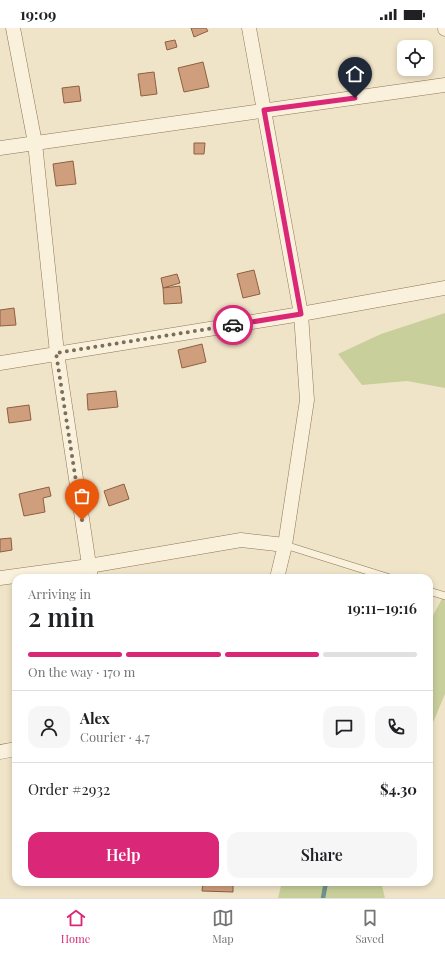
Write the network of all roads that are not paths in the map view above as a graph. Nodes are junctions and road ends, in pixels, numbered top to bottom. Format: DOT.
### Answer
graph roads {
  1 [pos="13,28"];
  2 [pos="249,28"];
  3 [pos="445,84"];
  4 [pos="264,110"];
  5 [pos="34,143"];
  6 [pos="0,148"];
  7 [pos="445,288"];
  8 [pos="301,314"];
  9 [pos="56,353"];
  10 [pos="0,363"];
  11 [pos="285,545"];
  12 [pos="90,572"];
  13 [pos="60,574"];
  14 [pos="278,574"];
  15 [pos="377,574"];
  16 [pos="12,577"];
  17 [pos="0,578"];
  18 [pos="433,592"];
  19 [pos="445,596"];
  20 [pos="12,750"];
  21 [pos="0,752"];
  1 -- 5 [label="street"];
  2 -- 4 [label="street"];
  3 -- 4 [label="street"];
  4 -- 5 [label="street"];
  4 -- 8 [label="street"];
  5 -- 6 [label="street"];
  5 -- 9 [label="street"];
  7 -- 8 [label="street"];
  8 -- 9 [label="street"];
  8 -- 11 [label="street"];
  9 -- 10 [label="street"];
  9 -- 12 [label="street"];
  11 -- 12 [label="street"];
  11 -- 14 [label="street"];
  11 -- 15 [label="lane"];
  12 -- 13 [label="street"];
  16 -- 17 [label="street"];
  18 -- 19 [label="lane"];
  20 -- 21 [label="street"];
}
